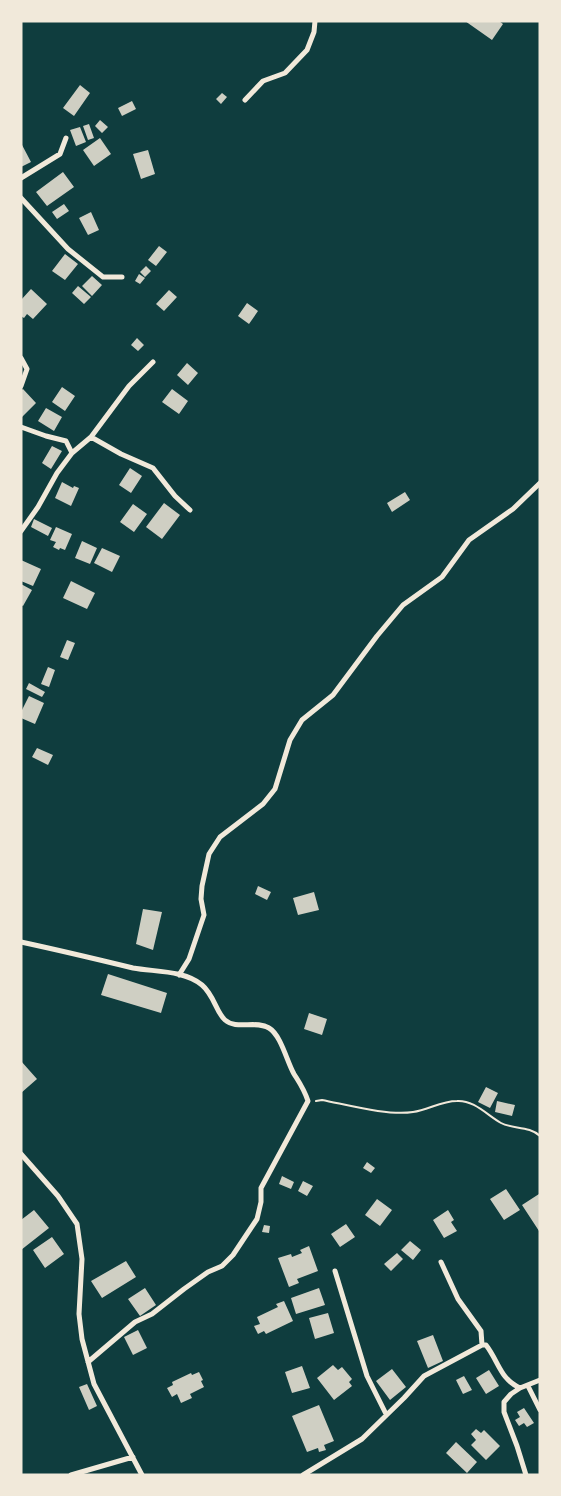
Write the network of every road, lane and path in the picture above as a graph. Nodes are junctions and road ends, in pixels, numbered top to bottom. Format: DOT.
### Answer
graph roads {
  1 [pos="316,21"];
  2 [pos="245,100"];
  3 [pos="66,138"];
  4 [pos="21,178"];
  5 [pos="21,198"];
  6 [pos="122,277"];
  7 [pos="21,358"];
  8 [pos="153,362"];
  9 [pos="21,386"];
  10 [pos="21,427"];
  11 [pos="91,437"];
  12 [pos="72,453"];
  13 [pos="540,482"];
  14 [pos="190,510"];
  15 [pos="21,531"];
  16 [pos="21,942"];
  17 [pos="179,975"];
  18 [pos="308,1101"];
  19 [pos="540,1136"];
  20 [pos="21,1154"];
  21 [pos="441,1262"];
  22 [pos="335,1271"];
  23 [pos="482,1345"];
  24 [pos="88,1362"];
  25 [pos="540,1380"];
  26 [pos="528,1386"];
  27 [pos="520,1388"];
  28 [pos="540,1410"];
  29 [pos="386,1414"];
  30 [pos="134,1457"];
  31 [pos="71,1475"];
  32 [pos="142,1475"];
  33 [pos="303,1475"];
  34 [pos="526,1475"];
  1 -- 2 [label="street"];
  3 -- 4 [label="street"];
  5 -- 6 [label="street"];
  7 -- 9 [label="street"];
  8 -- 11 [label="street"];
  10 -- 12 [label="street"];
  11 -- 12 [label="street"];
  11 -- 14 [label="street"];
  12 -- 15 [label="street"];
  13 -- 17 [label="street"];
  16 -- 17 [label="street"];
  17 -- 18 [label="street"];
  18 -- 19 [label="path"];
  18 -- 24 [label="street"];
  20 -- 24 [label="street"];
  21 -- 23 [label="street"];
  22 -- 29 [label="street"];
  23 -- 27 [label="street"];
  23 -- 29 [label="street"];
  24 -- 30 [label="street"];
  25 -- 26 [label="street"];
  26 -- 27 [label="street"];
  26 -- 28 [label="street"];
  27 -- 34 [label="street"];
  29 -- 33 [label="street"];
  30 -- 31 [label="street"];
  30 -- 32 [label="street"];
}
